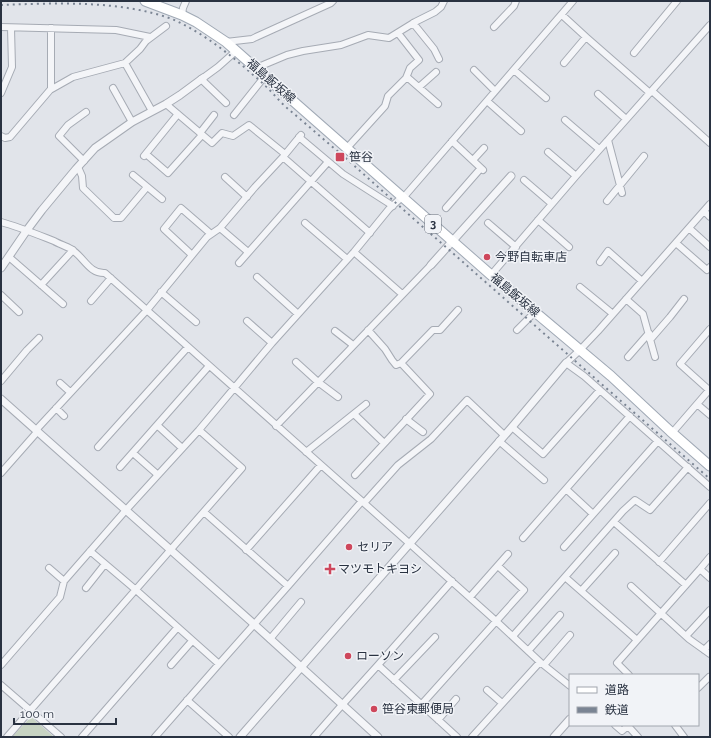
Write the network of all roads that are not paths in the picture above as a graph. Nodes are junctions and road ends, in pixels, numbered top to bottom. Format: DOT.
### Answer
graph roads {
  1 [pos="144,1"];
  2 [pos="186,1"];
  3 [pos="333,1"];
  4 [pos="444,1"];
  5 [pos="516,1"];
  6 [pos="573,1"];
  7 [pos="677,1"];
  8 [pos="182,15"];
  9 [pos="562,15"];
  10 [pos="413,23"];
  11 [pos="710,25"];
  12 [pos="166,26"];
  13 [pos="1,27"];
  14 [pos="494,27"];
  15 [pos="11,28"];
  16 [pos="51,28"];
  17 [pos="398,33"];
  18 [pos="150,37"];
  19 [pos="586,37"];
  20 [pos="226,42"];
  21 [pos="236,51"];
  22 [pos="634,54"];
  23 [pos="439,59"];
  24 [pos="125,63"];
  25 [pos="564,64"];
  26 [pos="256,68"];
  27 [pos="474,70"];
  28 [pos="514,70"];
  29 [pos="436,72"];
  30 [pos="265,76"];
  31 [pos="407,77"];
  32 [pos="202,79"];
  33 [pos="419,87"];
  34 [pos="113,88"];
  35 [pos="51,89"];
  36 [pos="495,91"];
  37 [pos="1,92"];
  38 [pos="651,92"];
  39 [pos="598,94"];
  40 [pos="546,98"];
  41 [pos="487,101"];
  42 [pos="226,103"];
  43 [pos="166,104"];
  44 [pos="438,104"];
  45 [pos="152,111"];
  46 [pos="86,112"];
  47 [pos="178,114"];
  48 [pos="214,115"];
  49 [pos="234,115"];
  50 [pos="626,119"];
  51 [pos="565,120"];
  52 [pos="132,122"];
  53 [pos="521,131"];
  54 [pos="201,134"];
  55 [pos="1,136"];
  56 [pos="608,140"];
  57 [pos="452,141"];
  58 [pos="710,144"];
  59 [pos="346,148"];
  60 [pos="484,148"];
  61 [pos="599,149"];
  62 [pos="548,152"];
  63 [pos="284,156"];
  64 [pos="644,156"];
  65 [pos="473,160"];
  66 [pos="84,161"];
  67 [pos="328,162"];
  68 [pos="78,167"];
  69 [pos="133,175"];
  70 [pos="511,176"];
  71 [pos="576,176"];
  72 [pos="225,177"];
  73 [pos="524,180"];
  74 [pos="311,181"];
  75 [pos="620,185"];
  76 [pos="147,187"];
  77 [pos="622,193"];
  78 [pos="247,197"];
  79 [pos="402,197"];
  80 [pos="162,199"];
  81 [pos="607,201"];
  82 [pos="552,204"];
  83 [pos="710,204"];
  84 [pos="393,206"];
  85 [pos="446,208"];
  86 [pos="704,211"];
  87 [pos="710,217"];
  88 [pos="538,220"];
  89 [pos="1,222"];
  90 [pos="305,223"];
  91 [pos="488,223"];
  92 [pos="220,228"];
  93 [pos="689,228"];
  94 [pos="27,230"];
  95 [pos="370,233"];
  96 [pos="211,234"];
  97 [pos="453,241"];
  98 [pos="676,243"];
  99 [pos="710,246"];
  100 [pos="516,247"];
  101 [pos="569,247"];
  102 [pos="73,250"];
  103 [pos="248,252"];
  104 [pos="354,252"];
  105 [pos="192,255"];
  106 [pos="9,257"];
  107 [pos="347,259"];
  108 [pos="600,262"];
  109 [pos="239,263"];
  110 [pos="431,265"];
  111 [pos="710,267"];
  112 [pos="1,268"];
  113 [pos="491,275"];
  114 [pos="256,277"];
  115 [pos="111,278"];
  116 [pos="642,281"];
  117 [pos="41,285"];
  118 [pos="580,287"];
  119 [pos="161,292"];
  120 [pos="402,294"];
  121 [pos="1,295"];
  122 [pos="626,299"];
  123 [pos="684,299"];
  124 [pos="91,301"];
  125 [pos="63,304"];
  126 [pos="146,310"];
  127 [pos="458,310"];
  128 [pos="19,312"];
  129 [pos="535,312"];
  130 [pos="298,314"];
  131 [pos="613,314"];
  132 [pos="247,321"];
  133 [pos="196,322"];
  134 [pos="710,329"];
  135 [pos="368,330"];
  136 [pos="517,330"];
  137 [pos="335,331"];
  138 [pos="649,336"];
  139 [pos="39,338"];
  140 [pos="272,343"];
  141 [pos="353,345"];
  142 [pos="188,347"];
  143 [pos="580,350"];
  144 [pos="655,357"];
  145 [pos="628,358"];
  146 [pos="296,362"];
  147 [pos="401,363"];
  148 [pos="566,363"];
  149 [pos="209,366"];
  150 [pos="1,381"];
  151 [pos="318,382"];
  152 [pos="60,384"];
  153 [pos="234,388"];
  154 [pos="600,390"];
  155 [pos="710,390"];
  156 [pos="70,392"];
  157 [pos="338,397"];
  158 [pos="1,399"];
  159 [pos="366,404"];
  160 [pos="697,404"];
  161 [pos="56,408"];
  162 [pos="354,414"];
  163 [pos="710,415"];
  164 [pos="64,416"];
  165 [pos="630,416"];
  166 [pos="406,419"];
  167 [pos="157,425"];
  168 [pos="276,426"];
  169 [pos="512,427"];
  170 [pos="37,430"];
  171 [pos="199,430"];
  172 [pos="423,432"];
  173 [pos="672,433"];
  174 [pos="504,435"];
  175 [pos="499,441"];
  176 [pos="658,441"];
  177 [pos="384,443"];
  178 [pos="98,447"];
  179 [pos="182,448"];
  180 [pos="133,452"];
  181 [pos="306,452"];
  182 [pos="321,465"];
  183 [pos="710,466"];
  184 [pos="120,467"];
  185 [pos="688,467"];
  186 [pos="1,473"];
  187 [pos="158,475"];
  188 [pos="355,475"];
  189 [pos="544,480"];
  190 [pos="710,487"];
  191 [pos="566,489"];
  192 [pos="363,502"];
  193 [pos="710,503"];
  194 [pos="126,510"];
  195 [pos="204,512"];
  196 [pos="593,514"];
  197 [pos="614,522"];
  198 [pos="523,538"];
  199 [pos="409,543"];
  200 [pos="564,547"];
  201 [pos="171,550"];
  202 [pos="246,550"];
  203 [pos="90,551"];
  204 [pos="616,553"];
  205 [pos="508,554"];
  206 [pos="710,557"];
  207 [pos="659,562"];
  208 [pos="105,564"];
  209 [pos="498,566"];
  210 [pos="48,568"];
  211 [pos="700,570"];
  212 [pos="565,577"];
  213 [pos="710,578"];
  214 [pos="64,581"];
  215 [pos="452,581"];
  216 [pos="686,585"];
  217 [pos="288,586"];
  218 [pos="631,586"];
  219 [pos="86,588"];
  220 [pos="136,590"];
  221 [pos="581,591"];
  222 [pos="470,597"];
  223 [pos="302,602"];
  224 [pos="710,610"];
  225 [pos="662,613"];
  226 [pos="560,614"];
  227 [pos="496,621"];
  228 [pos="255,625"];
  229 [pos="178,628"];
  230 [pos="570,635"];
  231 [pos="434,636"];
  232 [pos="513,636"];
  233 [pos="686,636"];
  234 [pos="270,639"];
  235 [pos="637,640"];
  236 [pos="192,641"];
  237 [pos="710,644"];
  238 [pos="704,650"];
  239 [pos="528,651"];
  240 [pos="710,654"];
  241 [pos="542,663"];
  242 [pos="220,664"];
  243 [pos="1,665"];
  244 [pos="171,665"];
  245 [pos="378,665"];
  246 [pos="302,667"];
  247 [pos="629,674"];
  248 [pos="709,678"];
  249 [pos="394,680"];
  250 [pos="1,685"];
  251 [pos="569,685"];
  252 [pos="699,687"];
  253 [pos="487,690"];
  254 [pos="456,699"];
  255 [pos="187,700"];
  256 [pos="502,703"];
  257 [pos="342,704"];
  258 [pos="421,705"];
  259 [pos="31,710"];
  260 [pos="438,720"];
  261 [pos="569,720"];
  262 [pos="616,726"];
  263 [pos="629,726"];
  264 [pos="676,726"];
  265 [pos="7,737"];
  266 [pos="61,737"];
  267 [pos="82,737"];
  268 [pos="155,737"];
  269 [pos="229,737"];
  270 [pos="240,737"];
  271 [pos="314,737"];
  272 [pos="378,737"];
  273 [pos="457,737"];
  274 [pos="472,737"];
  275 [pos="554,737"];
  276 [pos="638,737"];
  277 [pos="684,737"];
  1 -- 8 [label="main road, 福島飯坂線 / 3"];
  2 -- 8 [label="street"];
  3 -- 20 [label="street"];
  4 -- 10 [label="street"];
  5 -- 14 [label="street"];
  6 -- 9 [label="street"];
  7 -- 22 [label="street"];
  8 -- 20 [label="main road, 福島飯坂線 / 3"];
  9 -- 19 [label="street"];
  9 -- 28 [label="street"];
  10 -- 17 [label="street"];
  10 -- 23 [label="street"];
  11 -- 38 [label="street"];
  12 -- 18 [label="street"];
  13 -- 15 [label="street"];
  15 -- 16 [label="street"];
  15 -- 37 [label="street"];
  16 -- 18 [label="street"];
  16 -- 35 [label="street"];
  17 -- 26 [label="street"];
  17 -- 31 [label="street"];
  18 -- 24 [label="street"];
  19 -- 25 [label="street"];
  19 -- 38 [label="street"];
  20 -- 21 [label="main road, 福島飯坂線 / 3"];
  21 -- 26 [label="main road, 福島飯坂線 / 3"];
  21 -- 32 [label="street"];
  24 -- 35 [label="street"];
  24 -- 45 [label="street"];
  26 -- 30 [label="main road, 福島飯坂線 / 3"];
  27 -- 36 [label="street"];
  28 -- 36 [label="street"];
  28 -- 40 [label="street"];
  29 -- 33 [label="street"];
  30 -- 49 [label="street"];
  30 -- 59 [label="main road, 福島飯坂線 / 3"];
  31 -- 33 [label="street"];
  31 -- 59 [label="street"];
  32 -- 42 [label="street"];
  32 -- 43 [label="street"];
  33 -- 44 [label="street"];
  34 -- 52 [label="street"];
  35 -- 55 [label="street"];
  36 -- 41 [label="street"];
  38 -- 50 [label="street"];
  38 -- 58 [label="street"];
  39 -- 50 [label="street"];
  41 -- 53 [label="street"];
  41 -- 57 [label="street"];
  43 -- 45 [label="street"];
  43 -- 47 [label="street"];
  45 -- 52 [label="street"];
  46 -- 66 [label="street"];
  47 -- 54 [label="street"];
  47 -- 54 [label="street"];
  48 -- 54 [label="street"];
  50 -- 56 [label="street"];
  51 -- 61 [label="street"];
  52 -- 66 [label="street"];
  54 -- 63 [label="street"];
  56 -- 61 [label="street"];
  56 -- 75 [label="street"];
  57 -- 65 [label="street"];
  57 -- 79 [label="street"];
  59 -- 79 [label="main road, 福島飯坂線 / 3"];
  60 -- 65 [label="street"];
  61 -- 71 [label="street"];
  62 -- 71 [label="street"];
  63 -- 67 [label="street"];
  63 -- 74 [label="street"];
  63 -- 78 [label="street"];
  64 -- 75 [label="street"];
  65 -- 85 [label="street"];
  66 -- 68 [label="street"];
  67 -- 74 [label="street"];
  67 -- 84 [label="street"];
  68 -- 76 [label="street"];
  68 -- 94 [label="street"];
  69 -- 76 [label="street"];
  70 -- 97 [label="street"];
  71 -- 82 [label="street"];
  72 -- 78 [label="street"];
  73 -- 82 [label="street"];
  74 -- 95 [label="street"];
  74 -- 103 [label="street"];
  75 -- 77 [label="street"];
  75 -- 81 [label="street"];
  76 -- 80 [label="street"];
  78 -- 92 [label="street"];
  79 -- 84 [label="street"];
  79 -- 97 [label="main road, 福島飯坂線 / 3"];
  82 -- 88 [label="street"];
  83 -- 86 [label="street"];
  84 -- 95 [label="street"];
  86 -- 87 [label="street"];
  86 -- 93 [label="street"];
  88 -- 100 [label="street"];
  88 -- 101 [label="street"];
  89 -- 94 [label="street"];
  90 -- 107 [label="street"];
  91 -- 100 [label="street"];
  92 -- 96 [label="street"];
  92 -- 103 [label="street"];
  93 -- 98 [label="street"];
  93 -- 99 [label="street"];
  94 -- 102 [label="street"];
  94 -- 106 [label="street"];
  95 -- 104 [label="street"];
  96 -- 105 [label="street"];
  96 -- 105 [label="street"];
  97 -- 110 [label="street"];
  97 -- 113 [label="main road, 福島飯坂線 / 3"];
  98 -- 111 [label="street"];
  98 -- 116 [label="street"];
  100 -- 113 [label="street"];
  102 -- 115 [label="street"];
  102 -- 117 [label="street"];
  103 -- 109 [label="street"];
  104 -- 107 [label="street"];
  104 -- 120 [label="street"];
  105 -- 119 [label="street"];
  106 -- 112 [label="street"];
  106 -- 117 [label="street"];
  107 -- 130 [label="street"];
  108 -- 116 [label="street"];
  110 -- 120 [label="street"];
  113 -- 129 [label="main road, 福島飯坂線 / 3"];
  114 -- 130 [label="street"];
  115 -- 124 [label="street"];
  115 -- 126 [label="street"];
  116 -- 122 [label="street"];
  117 -- 125 [label="street"];
  118 -- 131 [label="street"];
  119 -- 126 [label="street"];
  119 -- 133 [label="street"];
  120 -- 135 [label="street"];
  121 -- 128 [label="street"];
  122 -- 131 [label="street"];
  122 -- 138 [label="street"];
  123 -- 138 [label="street"];
  126 -- 142 [label="street"];
  126 -- 156 [label="street"];
  127 -- 147 [label="street"];
  129 -- 136 [label="street"];
  129 -- 143 [label="main road, 福島飯坂線 / 3"];
  130 -- 140 [label="street"];
  131 -- 143 [label="street"];
  132 -- 140 [label="street"];
  134 -- 155 [label="street"];
  135 -- 141 [label="street"];
  135 -- 147 [label="street"];
  137 -- 141 [label="street"];
  138 -- 144 [label="street"];
  138 -- 145 [label="street"];
  139 -- 150 [label="street"];
  140 -- 153 [label="street"];
  141 -- 151 [label="street"];
  142 -- 149 [label="street"];
  142 -- 178 [label="street"];
  143 -- 148 [label="street"];
  143 -- 173 [label="main road, 福島飯坂線 / 3"];
  146 -- 151 [label="street"];
  147 -- 166 [label="street"];
  148 -- 154 [label="street"];
  148 -- 169 [label="street"];
  149 -- 153 [label="street"];
  149 -- 167 [label="street"];
  151 -- 157 [label="street"];
  151 -- 168 [label="street"];
  152 -- 156 [label="street"];
  153 -- 168 [label="street"];
  153 -- 171 [label="street"];
  154 -- 165 [label="street"];
  154 -- 169 [label="street"];
  155 -- 160 [label="street"];
  156 -- 161 [label="street"];
  158 -- 170 [label="street"];
  159 -- 162 [label="street"];
  160 -- 163 [label="street"];
  160 -- 173 [label="street"];
  161 -- 164 [label="street"];
  161 -- 170 [label="street"];
  162 -- 177 [label="street"];
  162 -- 181 [label="street"];
  165 -- 176 [label="street"];
  165 -- 191 [label="street"];
  166 -- 172 [label="street"];
  166 -- 177 [label="street"];
  167 -- 179 [label="street"];
  167 -- 180 [label="street"];
  168 -- 181 [label="street"];
  169 -- 174 [label="street"];
  170 -- 186 [label="street"];
  170 -- 194 [label="street"];
  171 -- 179 [label="street"];
  171 -- 195 [label="street"];
  173 -- 183 [label="main road, 福島飯坂線 / 3"];
  174 -- 175 [label="street"];
  174 -- 192 [label="street"];
  175 -- 189 [label="street"];
  175 -- 199 [label="street"];
  176 -- 185 [label="street"];
  176 -- 196 [label="street"];
  177 -- 188 [label="street"];
  179 -- 187 [label="street"];
  180 -- 184 [label="street"];
  180 -- 187 [label="street"];
  181 -- 182 [label="street"];
  182 -- 192 [label="street"];
  182 -- 202 [label="street"];
  185 -- 190 [label="street"];
  185 -- 197 [label="street"];
  187 -- 194 [label="street"];
  191 -- 196 [label="street"];
  191 -- 198 [label="street"];
  192 -- 199 [label="street"];
  192 -- 217 [label="street"];
  193 -- 207 [label="street"];
  194 -- 201 [label="street"];
  194 -- 203 [label="street"];
  195 -- 201 [label="street"];
  195 -- 202 [label="street"];
  196 -- 200 [label="street"];
  197 -- 207 [label="street"];
  197 -- 212 [label="street"];
  199 -- 215 [label="street"];
  199 -- 246 [label="street"];
  201 -- 220 [label="street"];
  201 -- 228 [label="street"];
  202 -- 217 [label="street"];
  203 -- 208 [label="street"];
  203 -- 214 [label="street"];
  204 -- 221 [label="street"];
  205 -- 209 [label="street"];
  206 -- 211 [label="street"];
  207 -- 216 [label="street"];
  208 -- 219 [label="street"];
  208 -- 220 [label="street"];
  209 -- 222 [label="street"];
  209 -- 227 [label="street"];
  210 -- 214 [label="street"];
  211 -- 213 [label="street"];
  211 -- 216 [label="street"];
  212 -- 221 [label="street"];
  212 -- 232 [label="street"];
  214 -- 243 [label="street"];
  215 -- 222 [label="street"];
  215 -- 245 [label="street"];
  216 -- 225 [label="street"];
  217 -- 228 [label="street"];
  218 -- 225 [label="street"];
  220 -- 229 [label="street"];
  220 -- 259 [label="street"];
  221 -- 235 [label="street"];
  222 -- 227 [label="street"];
  223 -- 234 [label="street"];
  224 -- 233 [label="street"];
  225 -- 233 [label="street"];
  225 -- 235 [label="street"];
  226 -- 239 [label="street"];
  227 -- 232 [label="street"];
  227 -- 258 [label="street"];
  228 -- 234 [label="street"];
  228 -- 242 [label="street"];
  229 -- 236 [label="street"];
  229 -- 267 [label="street"];
  230 -- 241 [label="street"];
  231 -- 249 [label="street"];
  232 -- 239 [label="street"];
  233 -- 238 [label="street"];
  234 -- 246 [label="street"];
  235 -- 247 [label="street"];
  236 -- 242 [label="street"];
  236 -- 244 [label="street"];
  237 -- 238 [label="street"];
  238 -- 240 [label="street"];
  239 -- 241 [label="street"];
  241 -- 251 [label="street"];
  241 -- 256 [label="street"];
  242 -- 255 [label="street"];
  245 -- 249 [label="street"];
  245 -- 257 [label="street"];
  246 -- 257 [label="street"];
  246 -- 270 [label="street"];
  248 -- 252 [label="street"];
  249 -- 258 [label="street"];
  250 -- 259 [label="street"];
  253 -- 256 [label="street"];
  254 -- 260 [label="street"];
  255 -- 268 [label="street"];
  255 -- 269 [label="street"];
  256 -- 274 [label="street"];
  257 -- 271 [label="street"];
  257 -- 272 [label="street"];
  258 -- 260 [label="street"];
  259 -- 265 [label="street"];
  259 -- 266 [label="street"];
  260 -- 273 [label="street"];
  261 -- 275 [label="street"];
  262 -- 263 [label="street"];
  263 -- 276 [label="street"];
  264 -- 277 [label="street"];
}
